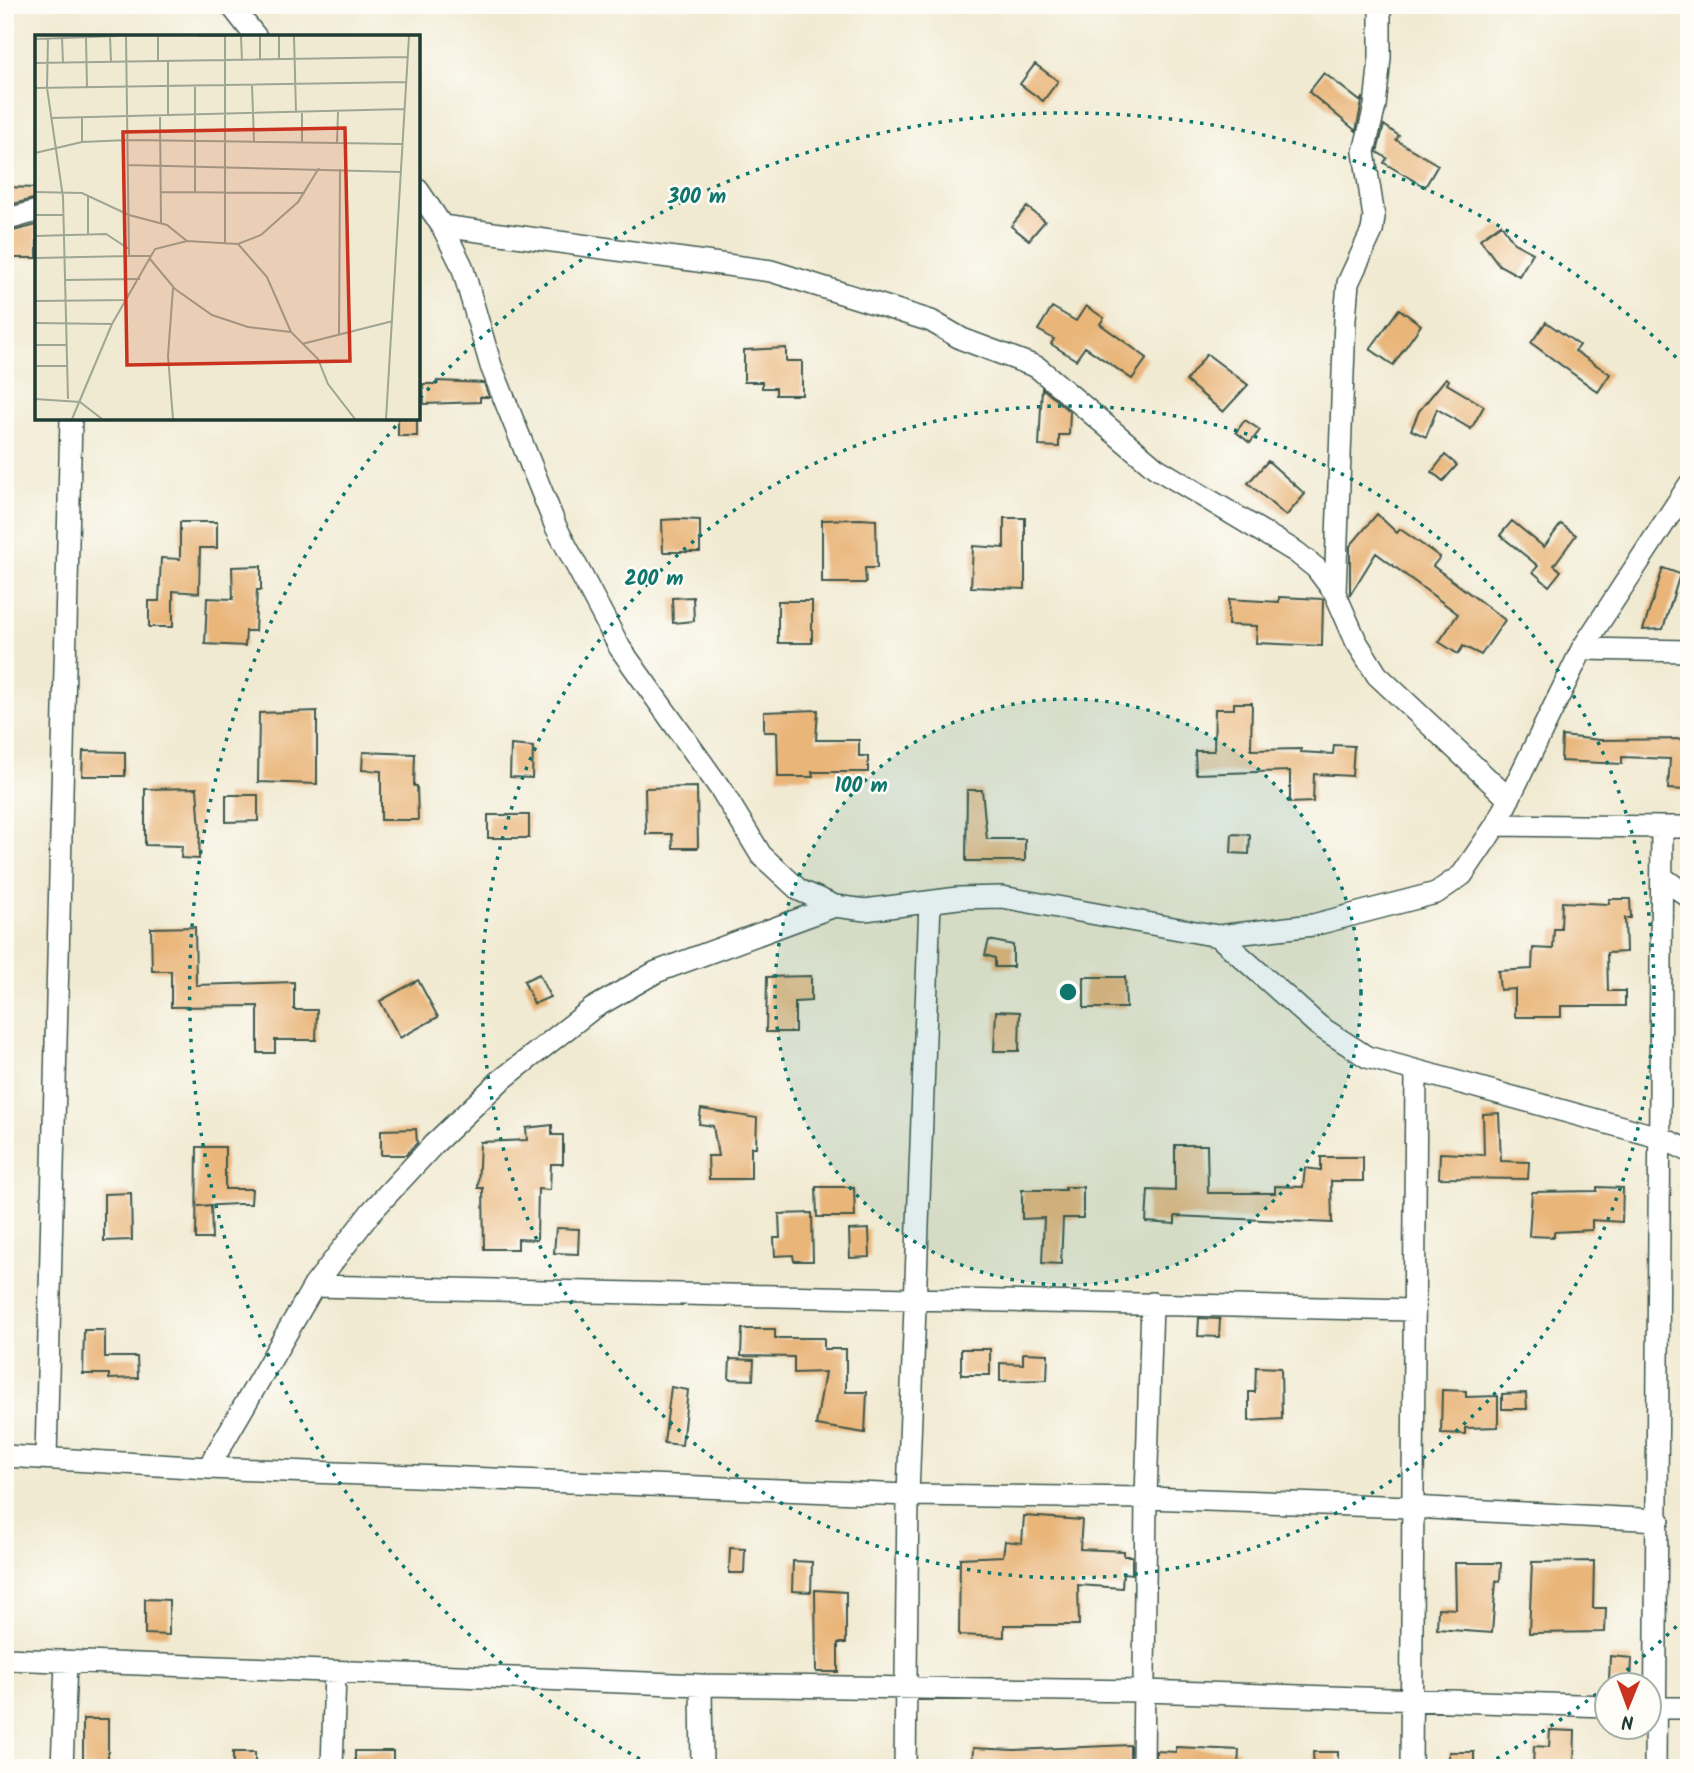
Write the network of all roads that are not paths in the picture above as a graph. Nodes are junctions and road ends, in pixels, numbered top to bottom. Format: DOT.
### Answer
graph roads {
  1 [pos="231,5"];
  2 [pos="1380,5"];
  3 [pos="254,35"];
  4 [pos="420,193"];
  5 [pos="35,212"];
  6 [pos="5,220"];
  7 [pos="442,226"];
  8 [pos="71,420"];
  9 [pos="1687,492"];
  10 [pos="1335,593"];
  11 [pos="1582,649"];
  12 [pos="1689,651"];
  13 [pos="1508,799"];
  14 [pos="1496,825"];
  15 [pos="1662,827"];
  16 [pos="1689,827"];
  17 [pos="1662,877"];
  18 [pos="1689,897"];
  19 [pos="930,902"];
  20 [pos="835,906"];
  21 [pos="1218,936"];
  22 [pos="1416,1073"];
  23 [pos="1662,1138"];
  24 [pos="1689,1151"];
  25 [pos="314,1286"];
  26 [pos="915,1297"];
  27 [pos="1153,1303"];
  28 [pos="1413,1310"];
  29 [pos="5,1456"];
  30 [pos="46,1458"];
  31 [pos="208,1468"];
  32 [pos="908,1495"];
  33 [pos="1146,1498"];
  34 [pos="1411,1507"];
  35 [pos="1659,1520"];
  36 [pos="5,1660"];
  37 [pos="66,1662"];
  38 [pos="335,1672"];
  39 [pos="1653,1672"];
  40 [pos="701,1685"];
  41 [pos="906,1688"];
  42 [pos="1144,1691"];
  43 [pos="1411,1700"];
  44 [pos="1592,1706"];
  45 [pos="1662,1708"];
  46 [pos="1689,1708"];
  47 [pos="1654,1742"];
  48 [pos="62,1768"];
  49 [pos="332,1768"];
  50 [pos="702,1768"];
  51 [pos="905,1768"];
  52 [pos="1143,1768"];
  53 [pos="1411,1768"];
  54 [pos="1656,1768"];
  1 -- 3 [label="street"];
  2 -- 10 [label="street"];
  4 -- 7 [label="street"];
  5 -- 6 [label="street"];
  7 -- 10 [label="street"];
  7 -- 20 [label="street"];
  8 -- 30 [label="street"];
  9 -- 11 [label="street"];
  10 -- 13 [label="street"];
  11 -- 12 [label="street"];
  11 -- 13 [label="street"];
  13 -- 14 [label="street"];
  14 -- 15 [label="street"];
  14 -- 21 [label="street"];
  15 -- 16 [label="street"];
  15 -- 17 [label="street"];
  17 -- 18 [label="street"];
  17 -- 23 [label="street"];
  19 -- 20 [label="street"];
  19 -- 21 [label="street"];
  19 -- 26 [label="street"];
  20 -- 25 [label="street"];
  21 -- 22 [label="street"];
  22 -- 23 [label="street"];
  22 -- 28 [label="street"];
  23 -- 24 [label="street"];
  23 -- 35 [label="street"];
  25 -- 26 [label="street"];
  25 -- 31 [label="street"];
  26 -- 27 [label="street"];
  26 -- 32 [label="street"];
  27 -- 28 [label="street"];
  27 -- 33 [label="street"];
  28 -- 34 [label="street"];
  29 -- 30 [label="street"];
  30 -- 31 [label="street"];
  31 -- 32 [label="street"];
  32 -- 33 [label="street"];
  32 -- 41 [label="street"];
  33 -- 34 [label="street"];
  33 -- 42 [label="street"];
  34 -- 35 [label="street"];
  34 -- 43 [label="street"];
  35 -- 39 [label="street"];
  36 -- 37 [label="street"];
  37 -- 38 [label="street"];
  37 -- 48 [label="street"];
  38 -- 40 [label="street"];
  38 -- 49 [label="street"];
  40 -- 41 [label="street"];
  40 -- 50 [label="street"];
  41 -- 42 [label="street"];
  41 -- 51 [label="street"];
  42 -- 43 [label="street"];
  42 -- 52 [label="street"];
  43 -- 44 [label="street"];
  43 -- 53 [label="street"];
  45 -- 46 [label="street"];
  47 -- 54 [label="street"];
}
